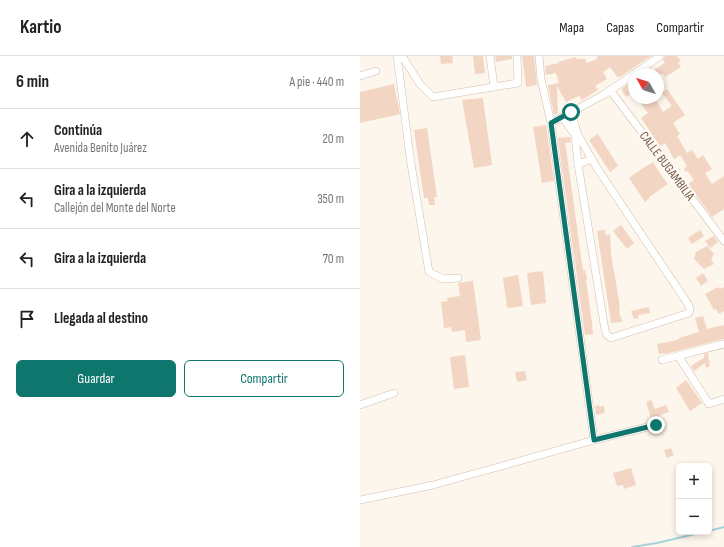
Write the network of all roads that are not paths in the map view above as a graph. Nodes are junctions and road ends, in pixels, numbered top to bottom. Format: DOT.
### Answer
graph roads {
  1 [pos="397,56"];
  2 [pos="402,56"];
  3 [pos="490,56"];
  4 [pos="517,56"];
  5 [pos="539,56"];
  6 [pos="660,56"];
  7 [pos="376,71"];
  8 [pos="360,76"];
  9 [pos="494,87"];
  10 [pos="610,90"];
  11 [pos="571,112"];
  12 [pos="562,117"];
  13 [pos="551,123"];
  14 [pos="576,135"];
  15 [pos="592,159"];
  16 [pos="578,164"];
  17 [pos="724,241"];
  18 [pos="458,278"];
  19 [pos="724,344"];
  20 [pos="679,357"];
  21 [pos="662,360"];
  22 [pos="394,393"];
  23 [pos="724,399"];
  24 [pos="360,405"];
  25 [pos="656,425"];
  26 [pos="594,440"];
  27 [pos="360,500"];
  1 -- 18 [label="street"];
  2 -- 9 [label="street"];
  3 -- 9 [label="street"];
  4 -- 9 [label="street"];
  5 -- 13 [label="street"];
  6 -- 10 [label="street"];
  7 -- 8 [label="street"];
  10 -- 11 [label="street"];
  10 -- 17 [label="street, CALLE BUGAMBILIA"];
  11 -- 12 [label="street"];
  11 -- 14 [label="street"];
  12 -- 13 [label="street"];
  12 -- 14 [label="street"];
  13 -- 26 [label="street"];
  14 -- 15 [label="street"];
  14 -- 16 [label="street"];
  15 -- 16 [label="street"];
  15 -- 16 [label="street"];
  19 -- 20 [label="street"];
  20 -- 21 [label="street"];
  20 -- 23 [label="street"];
  22 -- 24 [label="street"];
  25 -- 26 [label="street"];
  26 -- 27 [label="street"];
}
